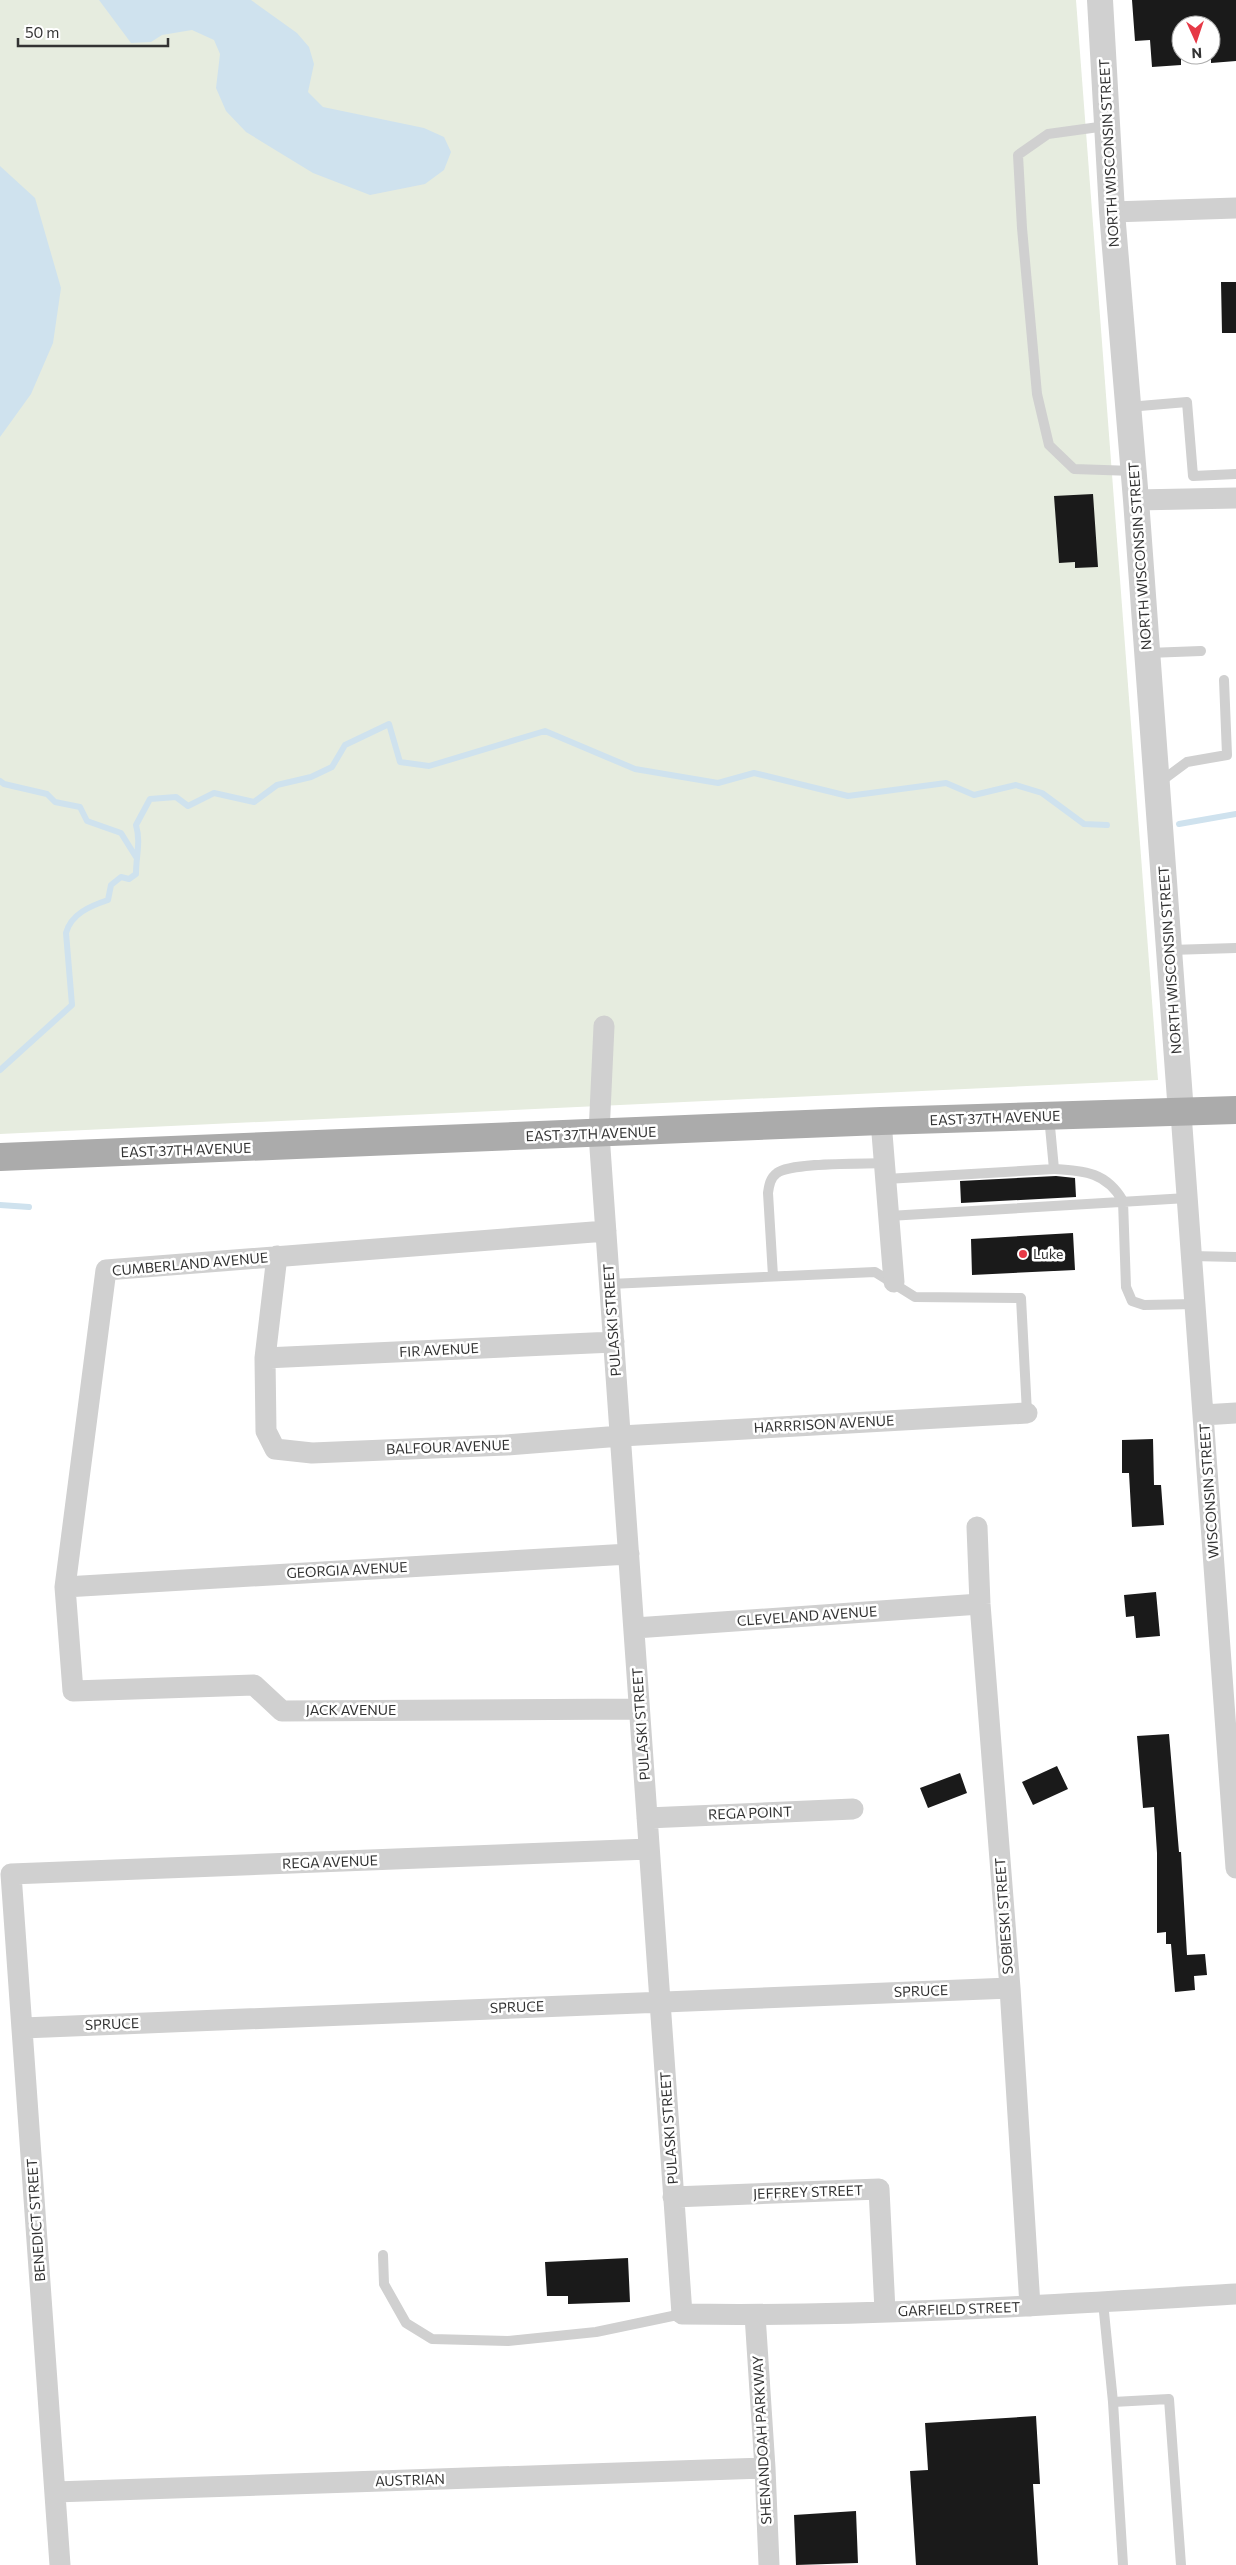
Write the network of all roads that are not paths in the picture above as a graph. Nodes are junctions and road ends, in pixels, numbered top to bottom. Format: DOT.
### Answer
graph roads {
  1 [pos="1100,0"];
  2 [pos="1107,126"];
  3 [pos="1236,208"];
  4 [pos="1112,212"];
  5 [pos="1128,407"];
  6 [pos="1134,471"];
  7 [pos="1236,474"];
  8 [pos="1236,498"];
  9 [pos="1136,500"];
  10 [pos="1201,651"];
  11 [pos="1147,653"];
  12 [pos="1224,680"];
  13 [pos="1232,755"];
  14 [pos="1157,784"];
  15 [pos="1236,948"];
  16 [pos="1169,950"];
  17 [pos="604,1026"];
  18 [pos="1236,1110"];
  19 [pos="1181,1113"];
  20 [pos="1049,1116"];
  21 [pos="881,1121"];
  22 [pos="600,1134"];
  23 [pos="0,1157"];
  24 [pos="1054,1169"];
  25 [pos="886,1171"];
  26 [pos="1187,1198"];
  27 [pos="1123,1201"];
  28 [pos="889,1216"];
  29 [pos="606,1231"];
  30 [pos="277,1256"];
  31 [pos="1191,1256"];
  32 [pos="1236,1257"];
  33 [pos="773,1276"];
  34 [pos="894,1282"];
  35 [pos="610,1284"];
  36 [pos="1195,1304"];
  37 [pos="614,1342"];
  38 [pos="265,1358"];
  39 [pos="1027,1413"];
  40 [pos="1236,1413"];
  41 [pos="1203,1414"];
  42 [pos="620,1436"];
  43 [pos="977,1527"];
  44 [pos="629,1554"];
  45 [pos="65,1587"];
  46 [pos="980,1604"];
  47 [pos="635,1628"];
  48 [pos="73,1691"];
  49 [pos="1230,1706"];
  50 [pos="639,1708"];
  51 [pos="853,1809"];
  52 [pos="647,1818"];
  53 [pos="649,1849"];
  54 [pos="1236,1868"];
  55 [pos="11,1874"];
  56 [pos="1010,1988"];
  57 [pos="660,2002"];
  58 [pos="23,2028"];
  59 [pos="674,2197"];
  60 [pos="383,2255"];
  61 [pos="1236,2294"];
  62 [pos="1103,2302"];
  63 [pos="1030,2306"];
  64 [pos="885,2311"];
  65 [pos="682,2314"];
  66 [pos="755,2315"];
  67 [pos="1113,2402"];
  68 [pos="765,2468"];
  69 [pos="55,2492"];
  70 [pos="60,2565"];
  71 [pos="769,2565"];
  72 [pos="1123,2565"];
  73 [pos="1181,2565"];
  1 -- 2 [label="street, NORTH WISCONSIN STREET"];
  2 -- 4 [label="street, NORTH WISCONSIN STREET"];
  2 -- 6 [label="lane"];
  3 -- 4 [label="street"];
  4 -- 5 [label="street, NORTH WISCONSIN STREET"];
  5 -- 6 [label="street, NORTH WISCONSIN STREET"];
  5 -- 7 [label="lane"];
  6 -- 9 [label="street, NORTH WISCONSIN STREET"];
  8 -- 9 [label="street"];
  9 -- 11 [label="street, NORTH WISCONSIN STREET"];
  10 -- 11 [label="lane"];
  11 -- 14 [label="street, NORTH WISCONSIN STREET"];
  12 -- 13 [label="lane"];
  13 -- 14 [label="lane"];
  14 -- 16 [label="street, NORTH WISCONSIN STREET"];
  15 -- 16 [label="lane"];
  16 -- 19 [label="street, NORTH WISCONSIN STREET"];
  17 -- 22 [label="street, PULASKI STREET"];
  18 -- 19 [label="main road, EAST 37TH AVENUE"];
  19 -- 20 [label="main road, EAST 37TH AVENUE"];
  19 -- 26 [label="street, WISCONSIN STREET"];
  20 -- 21 [label="main road, EAST 37TH AVENUE"];
  20 -- 24 [label="lane"];
  21 -- 22 [label="main road, EAST 37TH AVENUE"];
  21 -- 25 [label="street"];
  22 -- 23 [label="main road, EAST 37TH AVENUE"];
  22 -- 29 [label="street, PULASKI STREET"];
  24 -- 25 [label="lane"];
  24 -- 27 [label="lane"];
  25 -- 28 [label="street"];
  25 -- 33 [label="lane"];
  26 -- 27 [label="lane"];
  26 -- 31 [label="street, WISCONSIN STREET"];
  27 -- 28 [label="lane"];
  27 -- 36 [label="lane"];
  28 -- 34 [label="street"];
  29 -- 30 [label="street, CUMBERLAND AVENUE"];
  29 -- 35 [label="street, PULASKI STREET"];
  30 -- 38 [label="street"];
  30 -- 45 [label="street, CUMBERLAND AVENUE"];
  31 -- 32 [label="lane"];
  31 -- 36 [label="street, WISCONSIN STREET"];
  33 -- 34 [label="lane"];
  33 -- 35 [label="lane"];
  34 -- 39 [label="lane"];
  35 -- 37 [label="street, PULASKI STREET"];
  36 -- 41 [label="street, WISCONSIN STREET"];
  37 -- 38 [label="street, FIR AVENUE"];
  37 -- 42 [label="street, PULASKI STREET"];
  38 -- 42 [label="street, BALFOUR AVENUE"];
  39 -- 42 [label="street, HARRRISON AVENUE"];
  40 -- 41 [label="street"];
  41 -- 49 [label="street, WISCONSIN STREET"];
  42 -- 44 [label="street, PULASKI STREET"];
  43 -- 46 [label="street, SOBIESKI STREET"];
  44 -- 45 [label="street, GEORGIA AVENUE"];
  44 -- 47 [label="street, PULASKI STREET"];
  45 -- 48 [label="street, CUMBERLAND AVENUE"];
  46 -- 47 [label="street, CLEVELAND AVENUE"];
  46 -- 56 [label="street, SOBIESKI STREET"];
  47 -- 50 [label="street, PULASKI STREET"];
  48 -- 50 [label="street, JACK AVENUE"];
  49 -- 54 [label="street, WISCONSIN STREET"];
  50 -- 52 [label="street, PULASKI STREET"];
  51 -- 52 [label="street, REGA POINT"];
  52 -- 53 [label="street, PULASKI STREET"];
  53 -- 55 [label="street, REGA AVENUE"];
  53 -- 57 [label="street, PULASKI STREET"];
  55 -- 58 [label="street, BENEDICT STREET"];
  56 -- 57 [label="street, SPRUCE"];
  56 -- 63 [label="street, SOBIESKI STREET"];
  57 -- 58 [label="street, SPRUCE"];
  57 -- 59 [label="street, PULASKI STREET"];
  58 -- 69 [label="street, BENEDICT STREET"];
  59 -- 64 [label="street, JEFFREY STREET"];
  59 -- 65 [label="street, PULASKI STREET"];
  60 -- 65 [label="lane"];
  61 -- 62 [label="street, GARFIELD STREET"];
  62 -- 63 [label="street, GARFIELD STREET"];
  62 -- 67 [label="lane"];
  63 -- 64 [label="street, GARFIELD STREET"];
  64 -- 66 [label="street, GARFIELD STREET"];
  65 -- 66 [label="street, GARFIELD STREET"];
  66 -- 68 [label="street, SHENANDOAH PARKWAY"];
  67 -- 72 [label="lane"];
  67 -- 73 [label="lane"];
  68 -- 69 [label="street, AUSTRIAN"];
  68 -- 71 [label="street, SHENANDOAH PARKWAY"];
  69 -- 70 [label="street, BENEDICT STREET"];
}
